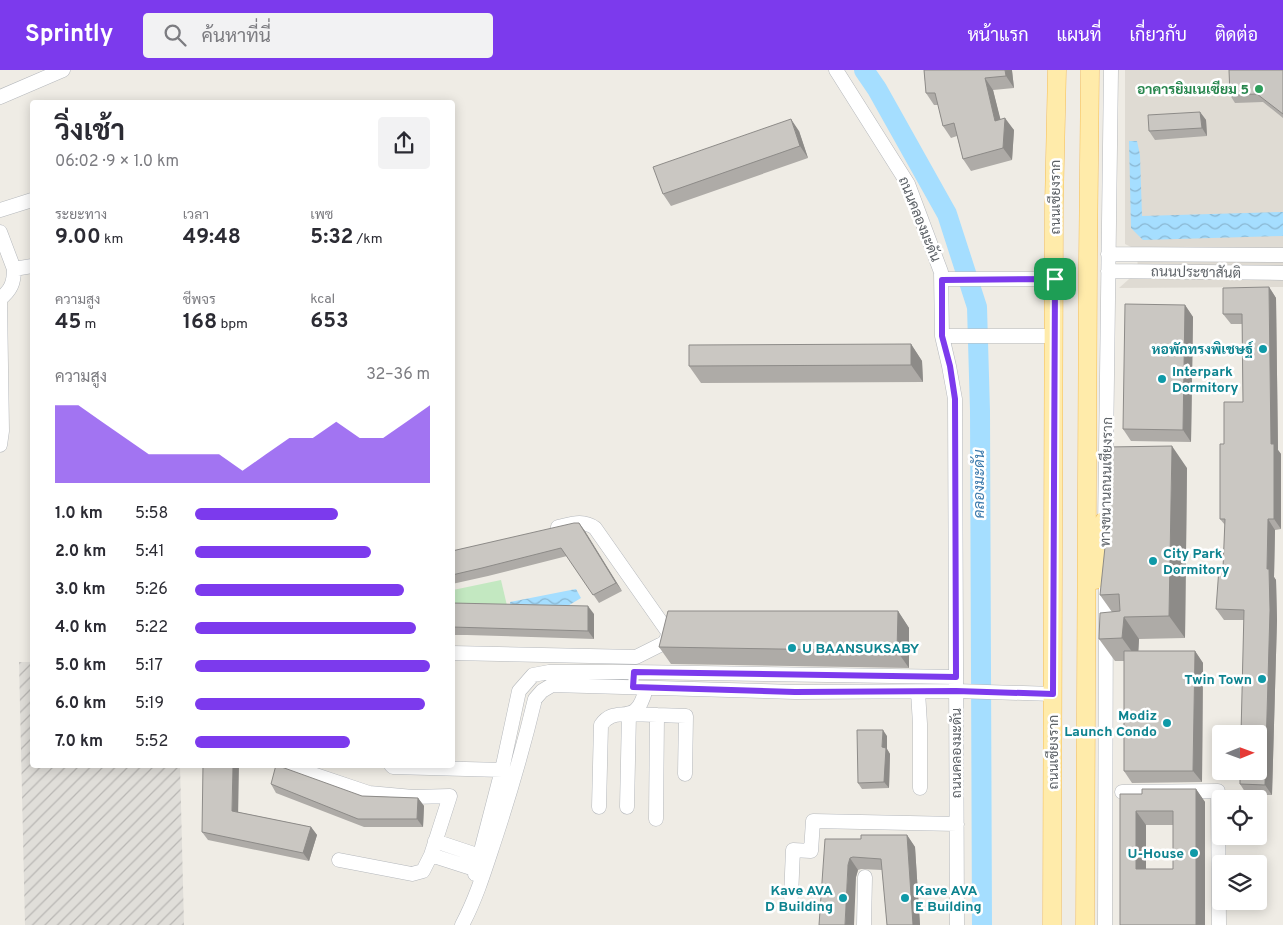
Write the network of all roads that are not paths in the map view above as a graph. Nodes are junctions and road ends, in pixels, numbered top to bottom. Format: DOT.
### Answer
graph roads {
  1 [pos="63,70"];
  2 [pos="836,70"];
  3 [pos="1056,70"];
  4 [pos="1090,70"];
  5 [pos="1111,70"];
  6 [pos="0,97"];
  7 [pos="30,201"];
  8 [pos="0,210"];
  9 [pos="0,232"];
  10 [pos="1108,254"];
  11 [pos="1283,255"];
  12 [pos="30,266"];
  13 [pos="14,269"];
  14 [pos="1108,271"];
  15 [pos="1283,273"];
  16 [pos="1055,279"];
  17 [pos="947,280"];
  18 [pos="0,300"];
  19 [pos="945,336"];
  20 [pos="1055,336"];
  21 [pos="0,435"];
  22 [pos="1104,521"];
  23 [pos="541,531"];
  24 [pos="1086,653"];
  25 [pos="455,654"];
  26 [pos="635,664"];
  27 [pos="550,679"];
  28 [pos="959,687"];
  29 [pos="640,688"];
  30 [pos="519,691"];
  31 [pos="918,692"];
  32 [pos="1053,694"];
  33 [pos="535,699"];
  34 [pos="629,714"];
  35 [pos="657,715"];
  36 [pos="295,768"];
  37 [pos="448,768"];
  38 [pos="502,770"];
  39 [pos="685,774"];
  40 [pos="515,778"];
  41 [pos="920,788"];
  42 [pos="1122,792"];
  43 [pos="599,807"];
  44 [pos="628,807"];
  45 [pos="656,819"];
  46 [pos="957,824"];
  47 [pos="435,841"];
  48 [pos="431,855"];
  49 [pos="338,860"];
  50 [pos="482,865"];
  51 [pos="865,877"];
  52 [pos="791,897"];
  53 [pos="462,925"];
  54 [pos="864,925"];
  55 [pos="957,925"];
  56 [pos="1052,925"];
  57 [pos="1085,925"];
  58 [pos="1105,925"];
  59 [pos="1219,925"];
  1 -- 6 [label="street"];
  2 -- 17 [label="street, ถนนคลองมะดัน"];
  3 -- 16 [label="main road, ถนนเชียงราก"];
  4 -- 24 [label="main road"];
  5 -- 10 [label="street, ทางขนานถนนเชียงราก"];
  7 -- 8 [label="street"];
  9 -- 13 [label="street"];
  10 -- 11 [label="street, ถนนประชาสันติ"];
  10 -- 14 [label="street, ทางขนานถนนเชียงราก"];
  12 -- 13 [label="street"];
  13 -- 18 [label="street"];
  14 -- 15 [label="street, ถนนประชาสันติ"];
  14 -- 22 [label="street, ทางขนานถนนเชียงราก"];
  16 -- 17 [label="street"];
  16 -- 20 [label="main road, ถนนเชียงราก"];
  17 -- 19 [label="street, ถนนคลองมะดัน"];
  18 -- 21 [label="street"];
  19 -- 20 [label="street"];
  19 -- 28 [label="street, ถนนคลองมะดัน"];
  20 -- 32 [label="main road, ถนนเชียงราก"];
  22 -- 24 [label="main road"];
  22 -- 58 [label="street, ทางขนานถนนเชียงราก"];
  23 -- 26 [label="street"];
  24 -- 57 [label="main road"];
  25 -- 26 [label="street"];
  26 -- 27 [label="street"];
  26 -- 28 [label="street"];
  26 -- 29 [label="street"];
  27 -- 29 [label="street"];
  27 -- 30 [label="street"];
  27 -- 33 [label="street"];
  28 -- 31 [label="street"];
  28 -- 32 [label="street"];
  28 -- 46 [label="street, ถนนคลองมะดัน"];
  29 -- 31 [label="street"];
  29 -- 34 [label="street"];
  30 -- 33 [label="street"];
  30 -- 38 [label="street"];
  31 -- 41 [label="street"];
  32 -- 56 [label="main road, ถนนเชียงราก"];
  33 -- 40 [label="street"];
  34 -- 35 [label="street"];
  34 -- 43 [label="street"];
  34 -- 44 [label="street"];
  35 -- 39 [label="street"];
  35 -- 45 [label="street"];
  36 -- 47 [label="street"];
  37 -- 38 [label="street"];
  38 -- 40 [label="street"];
  38 -- 50 [label="street"];
  40 -- 50 [label="street"];
  42 -- 59 [label="street"];
  46 -- 52 [label="street"];
  46 -- 55 [label="street, ถนนคลองมะดัน"];
  47 -- 48 [label="street"];
  47 -- 50 [label="street"];
  48 -- 49 [label="street"];
  48 -- 50 [label="street"];
  50 -- 53 [label="street"];
  51 -- 54 [label="street"];
}
